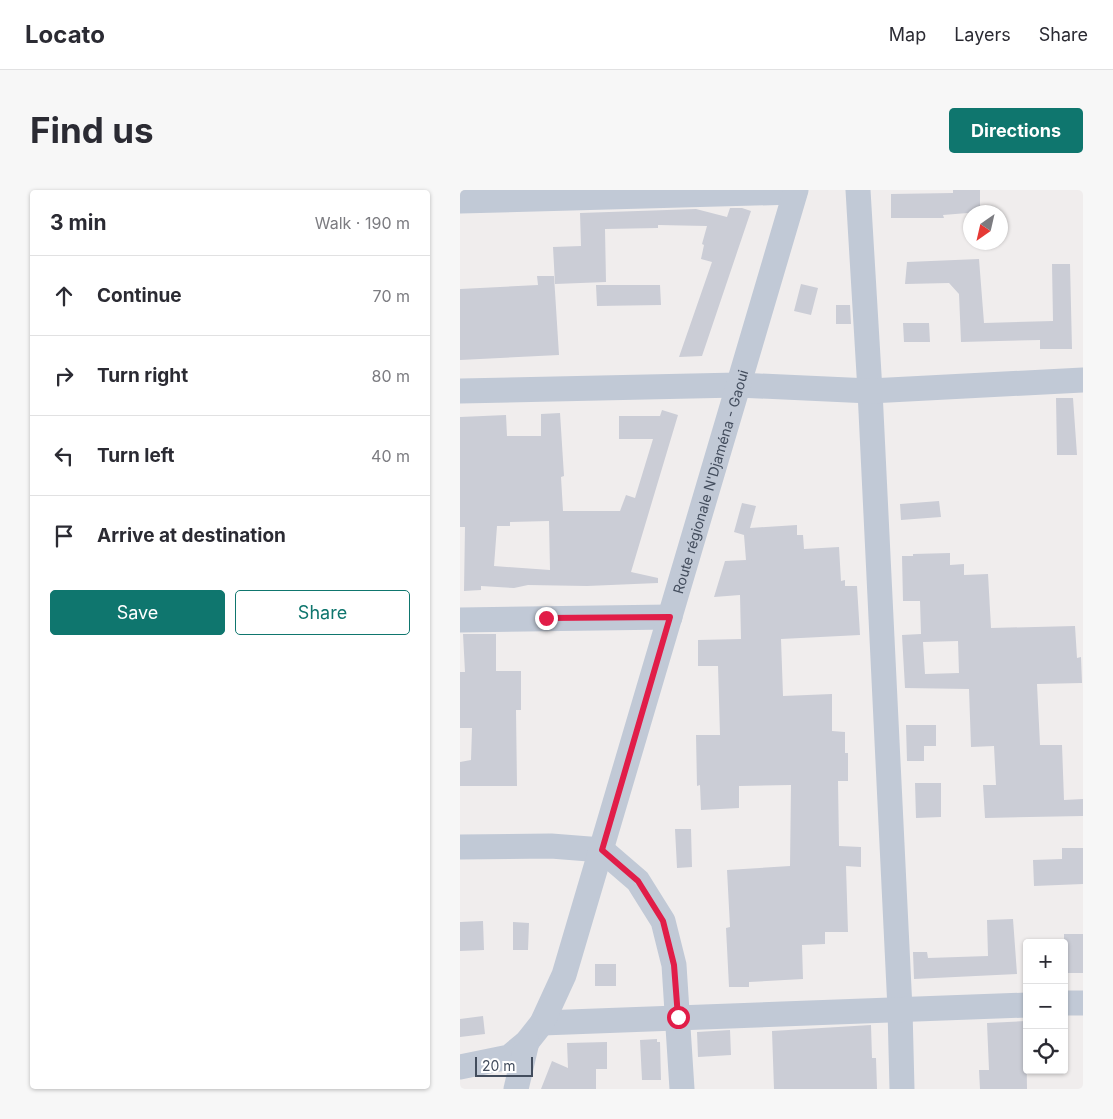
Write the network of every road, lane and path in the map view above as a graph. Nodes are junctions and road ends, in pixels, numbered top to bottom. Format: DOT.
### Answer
graph roads {
  1 [pos="858,190"];
  2 [pos="796,191"];
  3 [pos="460,201"];
  4 [pos="1083,380"];
  5 [pos="738,385"];
  6 [pos="460,390"];
  7 [pos="870,391"];
  8 [pos="670,617"];
  9 [pos="460,620"];
  10 [pos="460,847"];
  11 [pos="602,850"];
  12 [pos="1083,1003"];
  13 [pos="1068,1004"];
  14 [pos="1023,1005"];
  15 [pos="900,1010"];
  16 [pos="678,1017"];
  17 [pos="535,1032"];
  18 [pos="460,1067"];
  19 [pos="516,1089"];
  20 [pos="682,1089"];
  21 [pos="902,1089"];
  1 -- 7 [label="street"];
  2 -- 3 [label="street"];
  2 -- 5 [label="street, Route régionale N'Djaména - Gaoui"];
  4 -- 7 [label="street"];
  5 -- 6 [label="street"];
  5 -- 7 [label="street"];
  5 -- 8 [label="street, Route régionale N'Djaména - Gaoui"];
  7 -- 15 [label="street"];
  8 -- 9 [label="street"];
  8 -- 11 [label="street, Route régionale N'Djaména - Gaoui"];
  10 -- 11 [label="street"];
  11 -- 16 [label="street"];
  11 -- 17 [label="street, Route régionale N'Djaména - Gaoui"];
  12 -- 13 [label="street"];
  14 -- 15 [label="street"];
  15 -- 16 [label="street"];
  15 -- 21 [label="street"];
  16 -- 17 [label="street"];
  16 -- 20 [label="street"];
  17 -- 18 [label="street, Route régionale N'Djaména - Gaoui"];
  17 -- 19 [label="street"];
}
